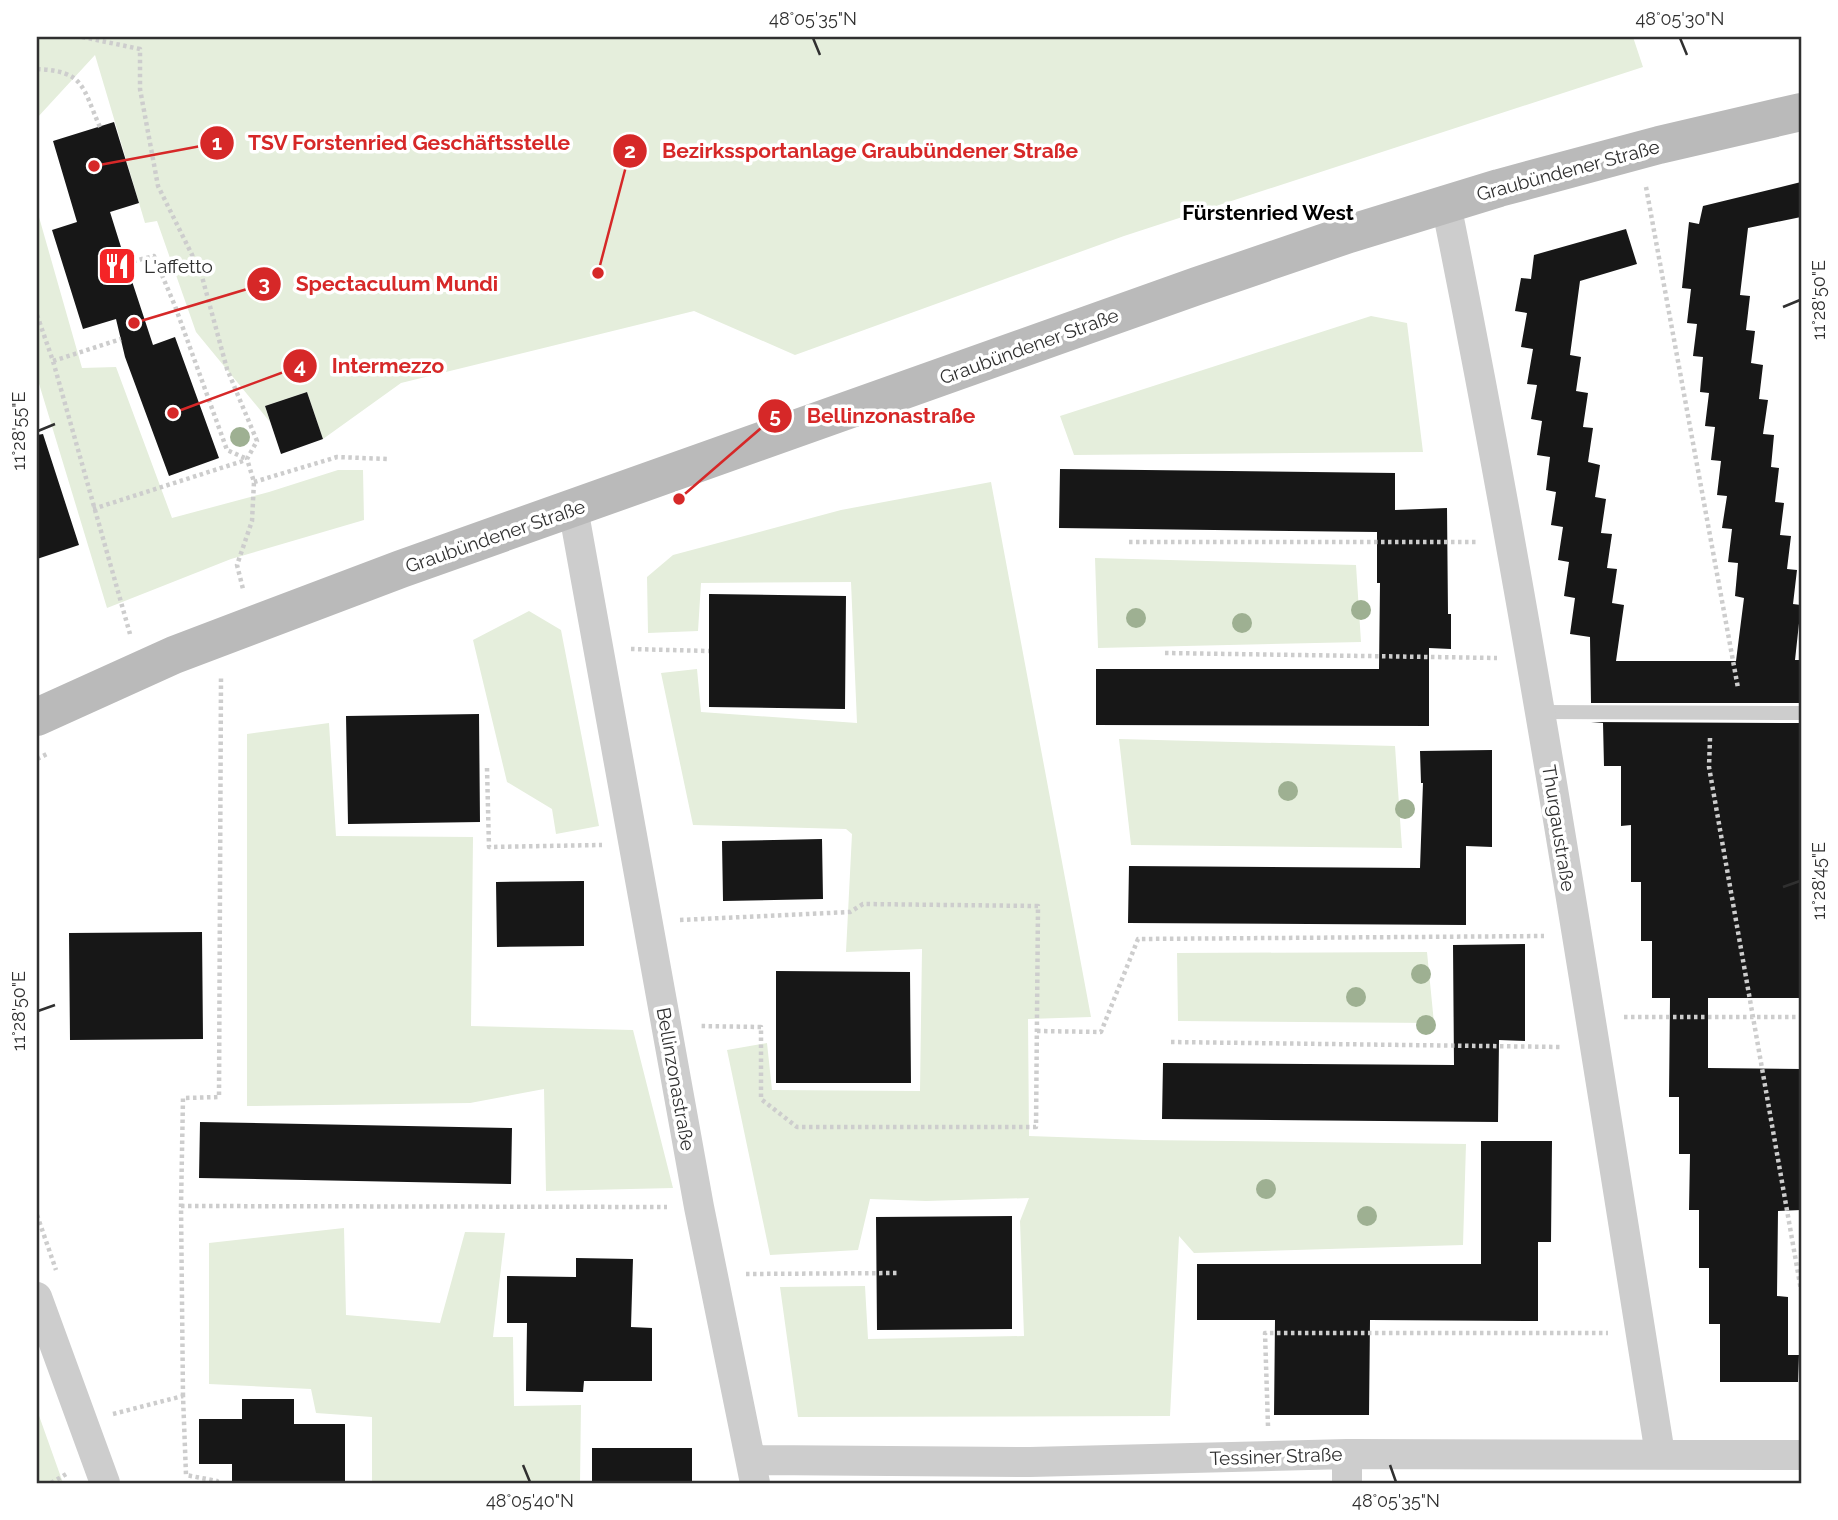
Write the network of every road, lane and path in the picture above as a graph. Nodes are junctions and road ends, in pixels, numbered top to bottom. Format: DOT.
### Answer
graph roads {
  1 [pos="82,37"];
  2 [pos="37,69"];
  3 [pos="1801,112"];
  4 [pos="100,127"];
  5 [pos="1645,183"];
  6 [pos="1446,204"];
  7 [pos="126,263"];
  8 [pos="37,315"];
  9 [pos="121,339"];
  10 [pos="53,361"];
  11 [pos="247,459"];
  12 [pos="387,459"];
  13 [pos="254,482"];
  14 [pos="573,508"];
  15 [pos="93,509"];
  16 [pos="1129,542"];
  17 [pos="1511,542"];
  18 [pos="244,593"];
  19 [pos="130,635"];
  20 [pos="599,648"];
  21 [pos="709,652"];
  22 [pos="1166,653"];
  23 [pos="1531,659"];
  24 [pos="222,674"];
  25 [pos="1540,712"];
  26 [pos="1710,712"];
  27 [pos="1742,712"];
  28 [pos="1801,713"];
  29 [pos="37,717"];
  30 [pos="487,768"];
  31 [pos="634,845"];
  32 [pos="648,921"];
  33 [pos="1577,936"];
  34 [pos="1589,1017"];
  35 [pos="1753,1017"];
  36 [pos="1801,1017"];
  37 [pos="666,1026"];
  38 [pos="1037,1031"];
  39 [pos="1171,1042"];
  40 [pos="1594,1047"];
  41 [pos="181,1206"];
  42 [pos="699,1207"];
  43 [pos="898,1273"];
  44 [pos="713,1274"];
  45 [pos="1801,1290"];
  46 [pos="37,1297"];
  47 [pos="1641,1333"];
  48 [pos="183,1396"];
  49 [pos="83,1422"];
  50 [pos="1347,1454"];
  51 [pos="1660,1454"];
  52 [pos="1801,1454"];
  53 [pos="1268,1456"];
  54 [pos="753,1472"];
  55 [pos="105,1483"];
  56 [pos="217,1483"];
  57 [pos="1347,1483"];
  1 -- 11 [label="path"];
  2 -- 4 [label="path"];
  3 -- 6 [label="street, Graubündener Straße"];
  5 -- 27 [label="path"];
  6 -- 14 [label="street, Graubündener Straße"];
  6 -- 17 [label="street, Thurgaustraße"];
  7 -- 11 [label="path"];
  8 -- 10 [label="path"];
  9 -- 10 [label="path"];
  10 -- 15 [label="path"];
  11 -- 13 [label="path"];
  11 -- 15 [label="path"];
  12 -- 13 [label="path"];
  13 -- 18 [label="path"];
  14 -- 20 [label="street, Bellinzonastraße"];
  14 -- 29 [label="street, Graubündener Straße"];
  15 -- 19 [label="path"];
  16 -- 17 [label="path"];
  17 -- 23 [label="street, Thurgaustraße"];
  20 -- 21 [label="path"];
  20 -- 31 [label="street, Bellinzonastraße"];
  22 -- 23 [label="path"];
  23 -- 25 [label="street, Thurgaustraße"];
  24 -- 41 [label="path"];
  25 -- 26 [label="lane"];
  25 -- 33 [label="street, Thurgaustraße"];
  26 -- 27 [label="lane"];
  26 -- 35 [label="path"];
  27 -- 28 [label="lane"];
  30 -- 31 [label="path"];
  31 -- 32 [label="street, Bellinzonastraße"];
  32 -- 37 [label="street, Bellinzonastraße"];
  32 -- 38 [label="path"];
  33 -- 34 [label="street, Thurgaustraße"];
  33 -- 38 [label="path"];
  34 -- 35 [label="path"];
  34 -- 40 [label="street, Thurgaustraße"];
  35 -- 36 [label="path"];
  35 -- 45 [label="path"];
  37 -- 38 [label="path"];
  37 -- 42 [label="street, Bellinzonastraße"];
  39 -- 40 [label="path"];
  40 -- 47 [label="street, Thurgaustraße"];
  41 -- 42 [label="path"];
  41 -- 48 [label="path"];
  42 -- 44 [label="street, Bellinzonastraße"];
  43 -- 44 [label="path"];
  44 -- 54 [label="street, Bellinzonastraße"];
  46 -- 49 [label="street"];
  47 -- 51 [label="street, Thurgaustraße"];
  47 -- 53 [label="path"];
  48 -- 49 [label="path"];
  48 -- 56 [label="path"];
  49 -- 55 [label="street"];
  50 -- 51 [label="street, Tessiner Straße"];
  50 -- 53 [label="street, Tessiner Straße"];
  50 -- 57 [label="street"];
  51 -- 52 [label="street, Tessiner Straße"];
  53 -- 54 [label="street, Tessiner Straße"];
}
